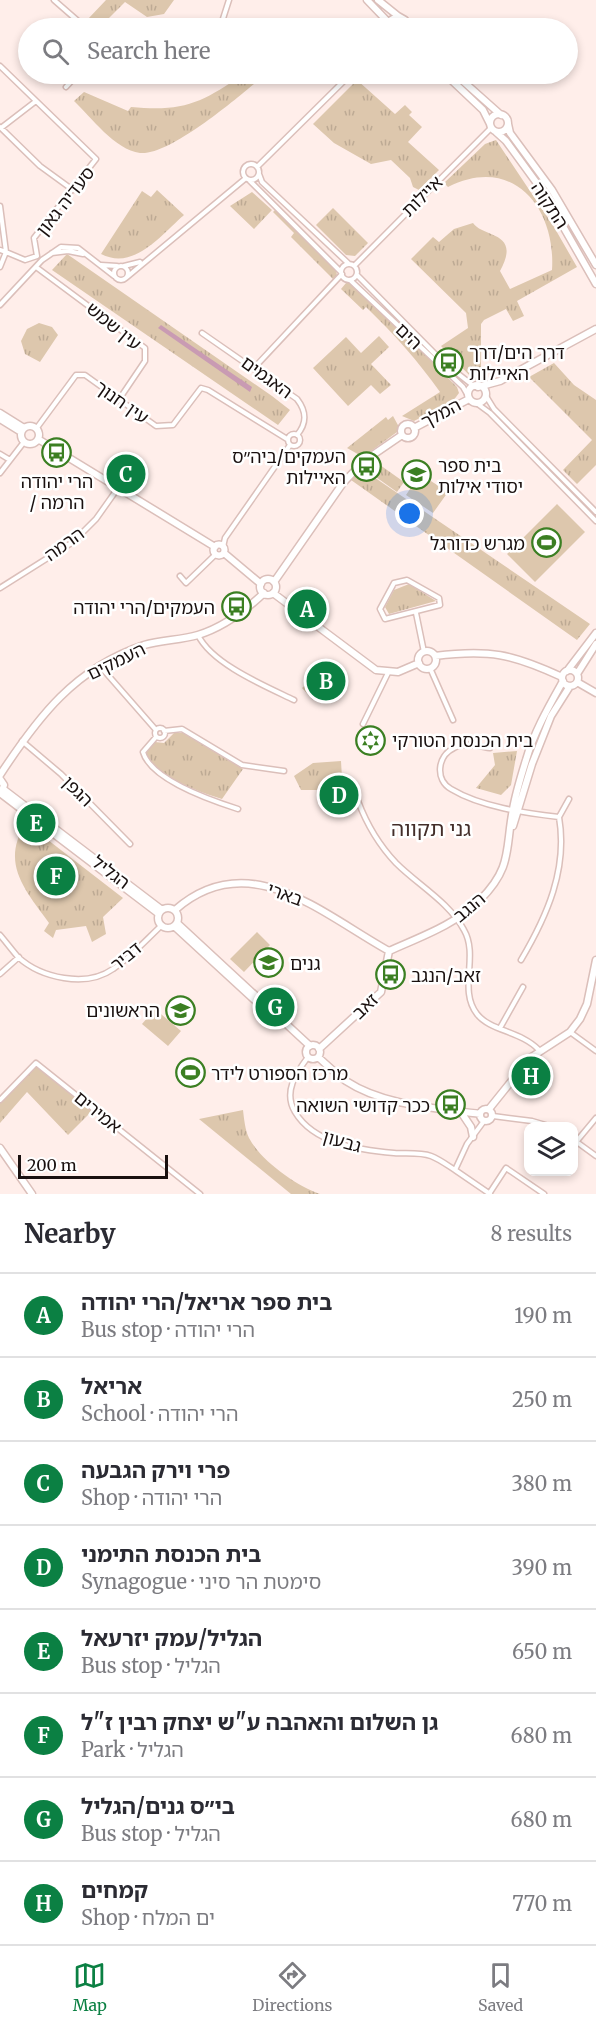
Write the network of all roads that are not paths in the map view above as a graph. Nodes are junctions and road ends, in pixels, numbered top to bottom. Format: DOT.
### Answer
graph roads {
  1 [pos="54,0"];
  2 [pos="229,0"];
  3 [pos="367,0"];
  4 [pos="378,0"];
  5 [pos="398,16"];
  6 [pos="75,18"];
  7 [pos="223,18"];
  8 [pos="383,18"];
  9 [pos="394,18"];
  10 [pos="403,18"];
  11 [pos="0,66"];
  12 [pos="18,84"];
  13 [pos="19,84"];
  14 [pos="69,84"];
  15 [pos="341,84"];
  16 [pos="456,84"];
  17 [pos="466,84"];
  18 [pos="66,87"];
  19 [pos="36,101"];
  20 [pos="501,115"];
  21 [pos="508,124"];
  22 [pos="0,128"];
  23 [pos="492,128"];
  24 [pos="257,168"];
  25 [pos="259,174"];
  26 [pos="248,179"];
  27 [pos="73,190"];
  28 [pos="0,206"];
  29 [pos="0,250"];
  30 [pos="6,252"];
  31 [pos="143,261"];
  32 [pos="348,263"];
  33 [pos="100,265"];
  34 [pos="355,265"];
  35 [pos="596,265"];
  36 [pos="117,266"];
  37 [pos="124,266"];
  38 [pos="0,267"];
  39 [pos="36,267"];
  40 [pos="341,273"];
  41 [pos="357,275"];
  42 [pos="114,276"];
  43 [pos="127,277"];
  44 [pos="349,280"];
  45 [pos="596,284"];
  46 [pos="332,288"];
  47 [pos="0,305"];
  48 [pos="596,329"];
  49 [pos="202,333"];
  50 [pos="254,368"];
  51 [pos="500,381"];
  52 [pos="477,387"];
  53 [pos="487,395"];
  54 [pos="470,398"];
  55 [pos="118,401"];
  56 [pos="0,413"];
  57 [pos="0,419"];
  58 [pos="414,428"];
  59 [pos="36,429"];
  60 [pos="22,430"];
  61 [pos="297,435"];
  62 [pos="402,435"];
  63 [pos="38,438"];
  64 [pos="287,439"];
  65 [pos="24,442"];
  66 [pos="290,445"];
  67 [pos="0,454"];
  68 [pos="10,460"];
  69 [pos="0,473"];
  70 [pos="118,488"];
  71 [pos="596,512"];
  72 [pos="596,521"];
  73 [pos="223,550"];
  74 [pos="215,551"];
  75 [pos="180,576"];
  76 [pos="274,582"];
  77 [pos="261,584"];
  78 [pos="0,588"];
  79 [pos="264,593"];
  80 [pos="273,593"];
  81 [pos="416,613"];
  82 [pos="596,633"];
  83 [pos="198,635"];
  84 [pos="596,644"];
  85 [pos="424,652"];
  86 [pos="435,656"];
  87 [pos="419,663"];
  88 [pos="100,666"];
  89 [pos="430,668"];
  90 [pos="388,673"];
  91 [pos="577,674"];
  92 [pos="564,676"];
  93 [pos="577,682"];
  94 [pos="570,686"];
  95 [pos="596,693"];
  96 [pos="294,700"];
  97 [pos="453,720"];
  98 [pos="363,724"];
  99 [pos="156,730"];
  100 [pos="164,731"];
  101 [pos="156,737"];
  102 [pos="22,741"];
  103 [pos="490,748"];
  104 [pos="284,771"];
  105 [pos="0,777"];
  106 [pos="1,792"];
  107 [pos="569,799"];
  108 [pos="358,801"];
  109 [pos="238,809"];
  110 [pos="516,811"];
  111 [pos="559,817"];
  112 [pos="130,844"];
  113 [pos="175,910"];
  114 [pos="160,912"];
  115 [pos="457,919"];
  116 [pos="162,925"];
  117 [pos="176,925"];
  118 [pos="0,935"];
  119 [pos="389,951"];
  120 [pos="19,957"];
  121 [pos="521,960"];
  122 [pos="596,960"];
  123 [pos="0,974"];
  124 [pos="523,987"];
  125 [pos="500,1028"];
  126 [pos="570,1032"];
  127 [pos="308,1047"];
  128 [pos="319,1049"];
  129 [pos="539,1050"];
  130 [pos="596,1051"];
  131 [pos="308,1057"];
  132 [pos="318,1057"];
  133 [pos="0,1100"];
  134 [pos="461,1111"];
  135 [pos="491,1113"];
  136 [pos="480,1114"];
  137 [pos="596,1118"];
  138 [pos="484,1121"];
  139 [pos="535,1122"];
  140 [pos="472,1137"];
  141 [pos="578,1138"];
  142 [pos="578,1143"];
  143 [pos="0,1148"];
  144 [pos="596,1156"];
  145 [pos="455,1170"];
  146 [pos="32,1194"];
  147 [pos="200,1194"];
  148 [pos="490,1194"];
  149 [pos="544,1194"];
  1 -- 6 [label="street"];
  2 -- 7 [label="street"];
  3 -- 8 [label="street"];
  4 -- 5 [label="street"];
  5 -- 9 [label="street"];
  5 -- 10 [label="street"];
  11 -- 12 [label="street, סעדיה גאון"];
  13 -- 19 [label="street, סעדיה גאון"];
  14 -- 18 [label="street"];
  15 -- 24 [label="street"];
  16 -- 23 [label="street, התקוה"];
  17 -- 20 [label="street"];
  19 -- 22 [label="street"];
  19 -- 27 [label="street, סעדיה גאון"];
  20 -- 21 [label="street"];
  20 -- 23 [label="street"];
  21 -- 23 [label="street"];
  21 -- 35 [label="street, התקוה"];
  22 -- 27 [label="street"];
  23 -- 34 [label="street, איילות"];
  23 -- 45 [label="street, התקוה"];
  24 -- 25 [label="street"];
  24 -- 26 [label="street"];
  25 -- 26 [label="street"];
  25 -- 32 [label="street"];
  26 -- 31 [label="street"];
  26 -- 40 [label="street"];
  27 -- 30 [label="street, סעדיה גאון"];
  28 -- 30 [label="street"];
  29 -- 30 [label="street"];
  30 -- 38 [label="street"];
  31 -- 37 [label="street"];
  31 -- 43 [label="street"];
  32 -- 34 [label="street"];
  32 -- 40 [label="street"];
  33 -- 36 [label="street"];
  33 -- 39 [label="street"];
  33 -- 42 [label="street"];
  34 -- 41 [label="street"];
  36 -- 37 [label="street"];
  36 -- 42 [label="street"];
  37 -- 43 [label="street"];
  39 -- 47 [label="street"];
  39 -- 55 [label="street, עין שמש"];
  40 -- 44 [label="street, הים"];
  40 -- 46 [label="street"];
  41 -- 44 [label="street"];
  41 -- 52 [label="street"];
  42 -- 43 [label="street"];
  44 -- 46 [label="street"];
  44 -- 54 [label="street, הים"];
  46 -- 50 [label="street"];
  48 -- 51 [label="street"];
  49 -- 50 [label="street, האגמים"];
  50 -- 61 [label="street, האגמים"];
  51 -- 52 [label="street, המלך"];
  51 -- 53 [label="street"];
  52 -- 53 [label="street"];
  52 -- 54 [label="street"];
  53 -- 54 [label="street"];
  53 -- 71 [label="street"];
  54 -- 58 [label="street, המלך"];
  54 -- 72 [label="street, הים"];
  55 -- 59 [label="street, עין חנוך"];
  55 -- 64 [label="street, עין חנוך"];
  56 -- 60 [label="street"];
  57 -- 60 [label="street"];
  58 -- 62 [label="street"];
  58 -- 62 [label="street"];
  59 -- 60 [label="street"];
  59 -- 63 [label="street"];
  60 -- 65 [label="street"];
  61 -- 64 [label="street"];
  61 -- 66 [label="street"];
  62 -- 76 [label="street"];
  63 -- 65 [label="street"];
  63 -- 70 [label="street"];
  64 -- 66 [label="street"];
  65 -- 68 [label="street"];
  66 -- 73 [label="street"];
  67 -- 68 [label="street"];
  68 -- 69 [label="street"];
  70 -- 74 [label="street"];
  70 -- 78 [label="street, הרמה"];
  73 -- 74 [label="street"];
  73 -- 77 [label="street"];
  74 -- 75 [label="street"];
  76 -- 77 [label="street"];
  76 -- 80 [label="street"];
  77 -- 79 [label="street"];
  79 -- 80 [label="street"];
  79 -- 83 [label="street, העמקים"];
  80 -- 90 [label="street"];
  81 -- 81 [label="street"];
  81 -- 85 [label="street"];
  82 -- 92 [label="street, הנגב"];
  83 -- 88 [label="street, העמקים"];
  83 -- 96 [label="street"];
  84 -- 91 [label="street"];
  85 -- 86 [label="street"];
  85 -- 87 [label="street"];
  86 -- 89 [label="street"];
  86 -- 92 [label="street"];
  87 -- 89 [label="street"];
  87 -- 90 [label="street"];
  88 -- 99 [label="street"];
  88 -- 102 [label="street, העמקים"];
  89 -- 97 [label="street"];
  90 -- 98 [label="street"];
  91 -- 92 [label="street"];
  91 -- 93 [label="street"];
  92 -- 94 [label="street"];
  92 -- 110 [label="street, הנגב"];
  93 -- 94 [label="street"];
  93 -- 95 [label="street"];
  94 -- 110 [label="street, הנגב"];
  99 -- 100 [label="street"];
  99 -- 101 [label="street"];
  100 -- 101 [label="street"];
  100 -- 104 [label="street"];
  101 -- 109 [label="street"];
  102 -- 105 [label="street, העמקים"];
  102 -- 112 [label="street, הגפן"];
  103 -- 110 [label="street"];
  105 -- 106 [label="street"];
  106 -- 114 [label="street, הגליל"];
  107 -- 111 [label="street"];
  108 -- 115 [label="street"];
  110 -- 111 [label="street"];
  110 -- 115 [label="street, הנגב"];
  111 -- 121 [label="street"];
  113 -- 114 [label="street"];
  113 -- 117 [label="street"];
  113 -- 119 [label="street, בארי"];
  114 -- 116 [label="street"];
  115 -- 119 [label="street, הנגב"];
  115 -- 125 [label="street"];
  116 -- 117 [label="street"];
  116 -- 120 [label="street, דביר"];
  117 -- 127 [label="street"];
  118 -- 120 [label="street, דביר"];
  119 -- 128 [label="street, זאב"];
  120 -- 123 [label="street"];
  122 -- 126 [label="street"];
  124 -- 125 [label="street"];
  125 -- 129 [label="street"];
  126 -- 129 [label="street"];
  126 -- 130 [label="street"];
  127 -- 128 [label="street"];
  127 -- 131 [label="street"];
  128 -- 132 [label="street"];
  129 -- 135 [label="street"];
  131 -- 132 [label="street"];
  131 -- 145 [label="street, גבעון"];
  132 -- 134 [label="street"];
  133 -- 147 [label="street, אמירים"];
  134 -- 136 [label="street"];
  134 -- 140 [label="street"];
  135 -- 136 [label="street"];
  135 -- 138 [label="street"];
  135 -- 139 [label="street"];
  136 -- 138 [label="street"];
  137 -- 141 [label="street"];
  138 -- 140 [label="street"];
  140 -- 145 [label="street"];
  142 -- 144 [label="street"];
  143 -- 146 [label="street"];
  145 -- 148 [label="street"];
  148 -- 149 [label="street"];
}
